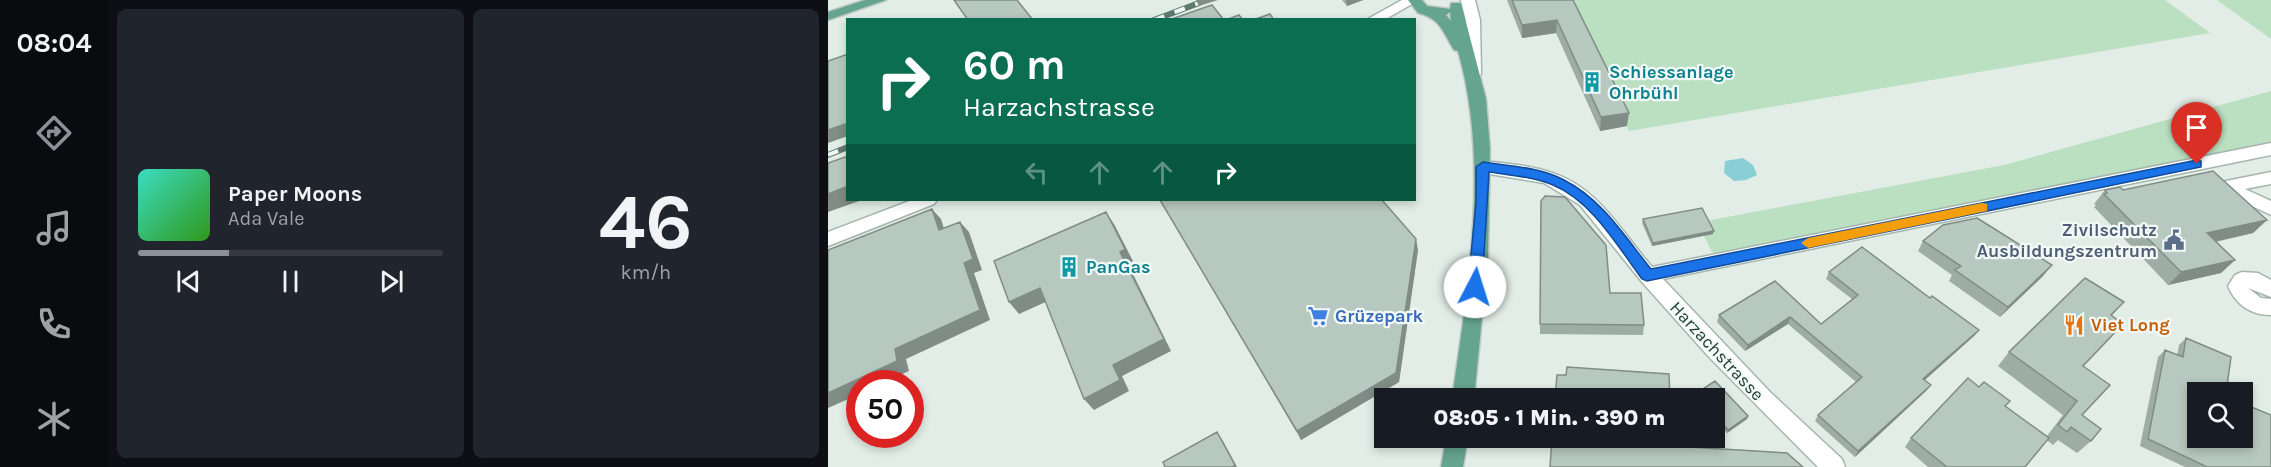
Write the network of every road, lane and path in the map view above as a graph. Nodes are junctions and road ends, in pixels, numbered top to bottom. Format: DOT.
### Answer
graph roads {
  1 [pos="842,0"];
  2 [pos="879,0"];
  3 [pos="1462,2"];
  4 [pos="828,4"];
  5 [pos="1421,6"];
  6 [pos="828,16"];
  7 [pos="1380,18"];
  8 [pos="1397,18"];
  9 [pos="1474,74"];
  10 [pos="2271,149"];
  11 [pos="2197,164"];
  12 [pos="1483,167"];
  13 [pos="2271,178"];
  14 [pos="2226,187"];
  15 [pos="925,201"];
  16 [pos="2271,209"];
  17 [pos="828,239"];
  18 [pos="1647,275"];
  19 [pos="2269,282"];
  20 [pos="2271,306"];
  21 [pos="1464,388"];
  22 [pos="1455,448"];
  23 [pos="1452,467"];
  24 [pos="1834,467"];
  1 -- 4 [label="main road"];
  2 -- 6 [label="main road"];
  3 -- 5 [label="main road"];
  3 -- 9 [label="main road"];
  5 -- 7 [label="street"];
  5 -- 8 [label="street"];
  5 -- 9 [label="main road"];
  9 -- 12 [label="main road"];
  10 -- 11 [label="street"];
  11 -- 14 [label="street"];
  11 -- 18 [label="street"];
  12 -- 18 [label="street, Harzachstrasse"];
  12 -- 21 [label="main road"];
  13 -- 14 [label="street"];
  14 -- 16 [label="street"];
  15 -- 17 [label="street"];
  18 -- 24 [label="street, Harzachstrasse"];
  19 -- 20 [label="street"];
  22 -- 23 [label="main road"];
}
